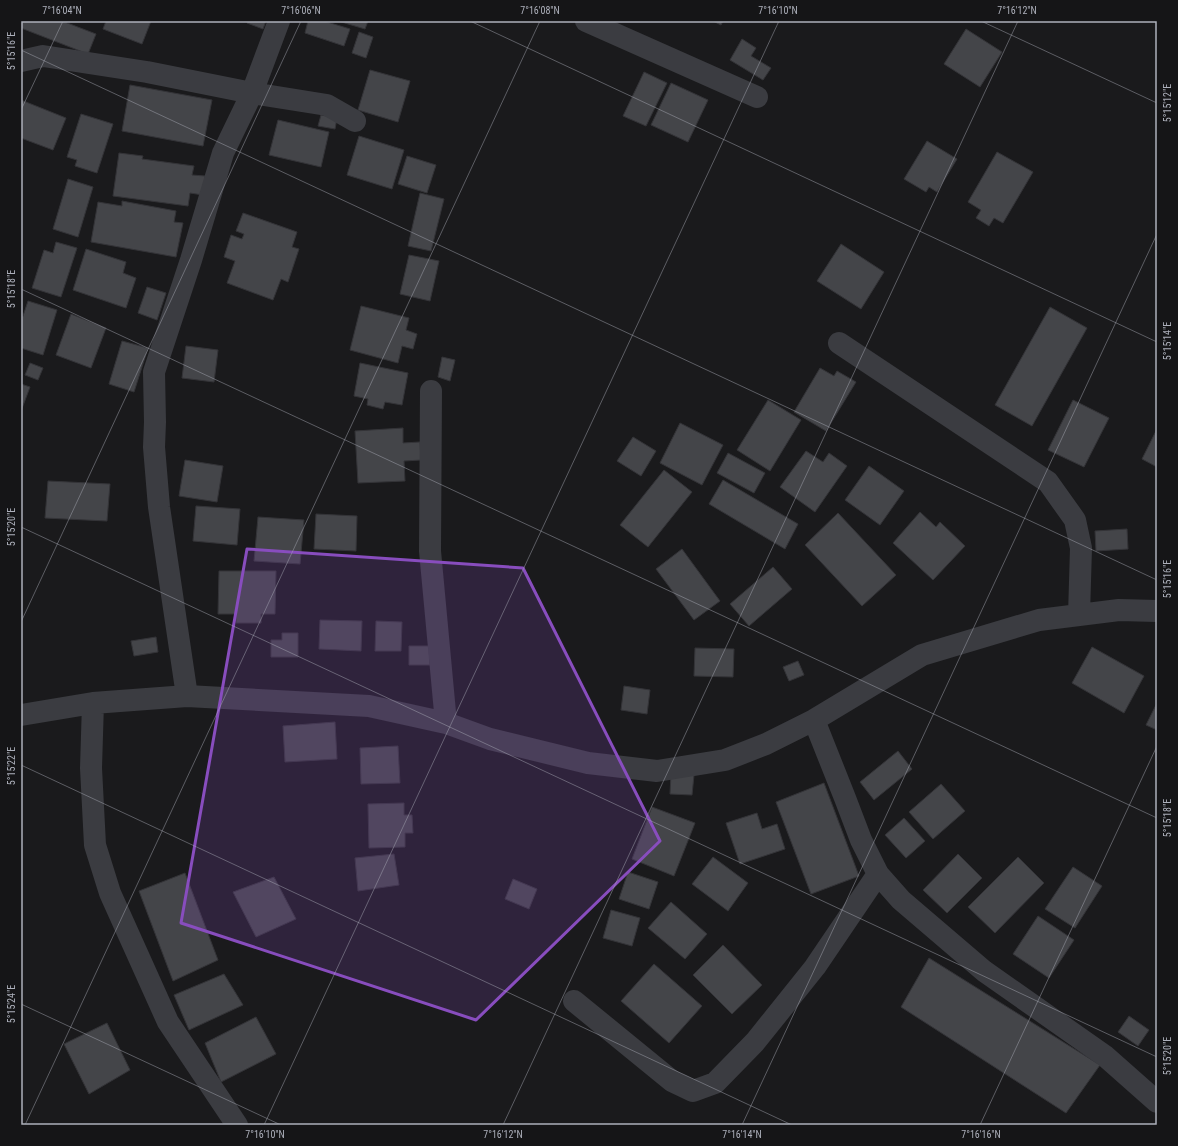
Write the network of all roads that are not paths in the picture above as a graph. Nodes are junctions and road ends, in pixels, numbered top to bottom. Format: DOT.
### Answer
graph roads {
  1 [pos="279,21"];
  2 [pos="586,21"];
  3 [pos="21,61"];
  4 [pos="252,93"];
  5 [pos="757,97"];
  6 [pos="355,122"];
  7 [pos="839,343"];
  8 [pos="431,392"];
  9 [pos="1157,611"];
  10 [pos="1079,615"];
  11 [pos="187,696"];
  12 [pos="93,703"];
  13 [pos="21,715"];
  14 [pos="814,720"];
  15 [pos="446,723"];
  16 [pos="878,874"];
  17 [pos="574,1001"];
  18 [pos="1157,1102"];
  19 [pos="237,1125"];
  1 -- 4 [label="street"];
  2 -- 5 [label="street"];
  3 -- 4 [label="street"];
  4 -- 6 [label="street"];
  4 -- 11 [label="street"];
  7 -- 10 [label="street"];
  8 -- 15 [label="street"];
  9 -- 10 [label="street"];
  10 -- 14 [label="street"];
  11 -- 12 [label="street"];
  11 -- 15 [label="street"];
  12 -- 13 [label="street"];
  12 -- 19 [label="street"];
  14 -- 15 [label="street"];
  14 -- 16 [label="street"];
  16 -- 17 [label="street"];
  16 -- 18 [label="street"];
}
